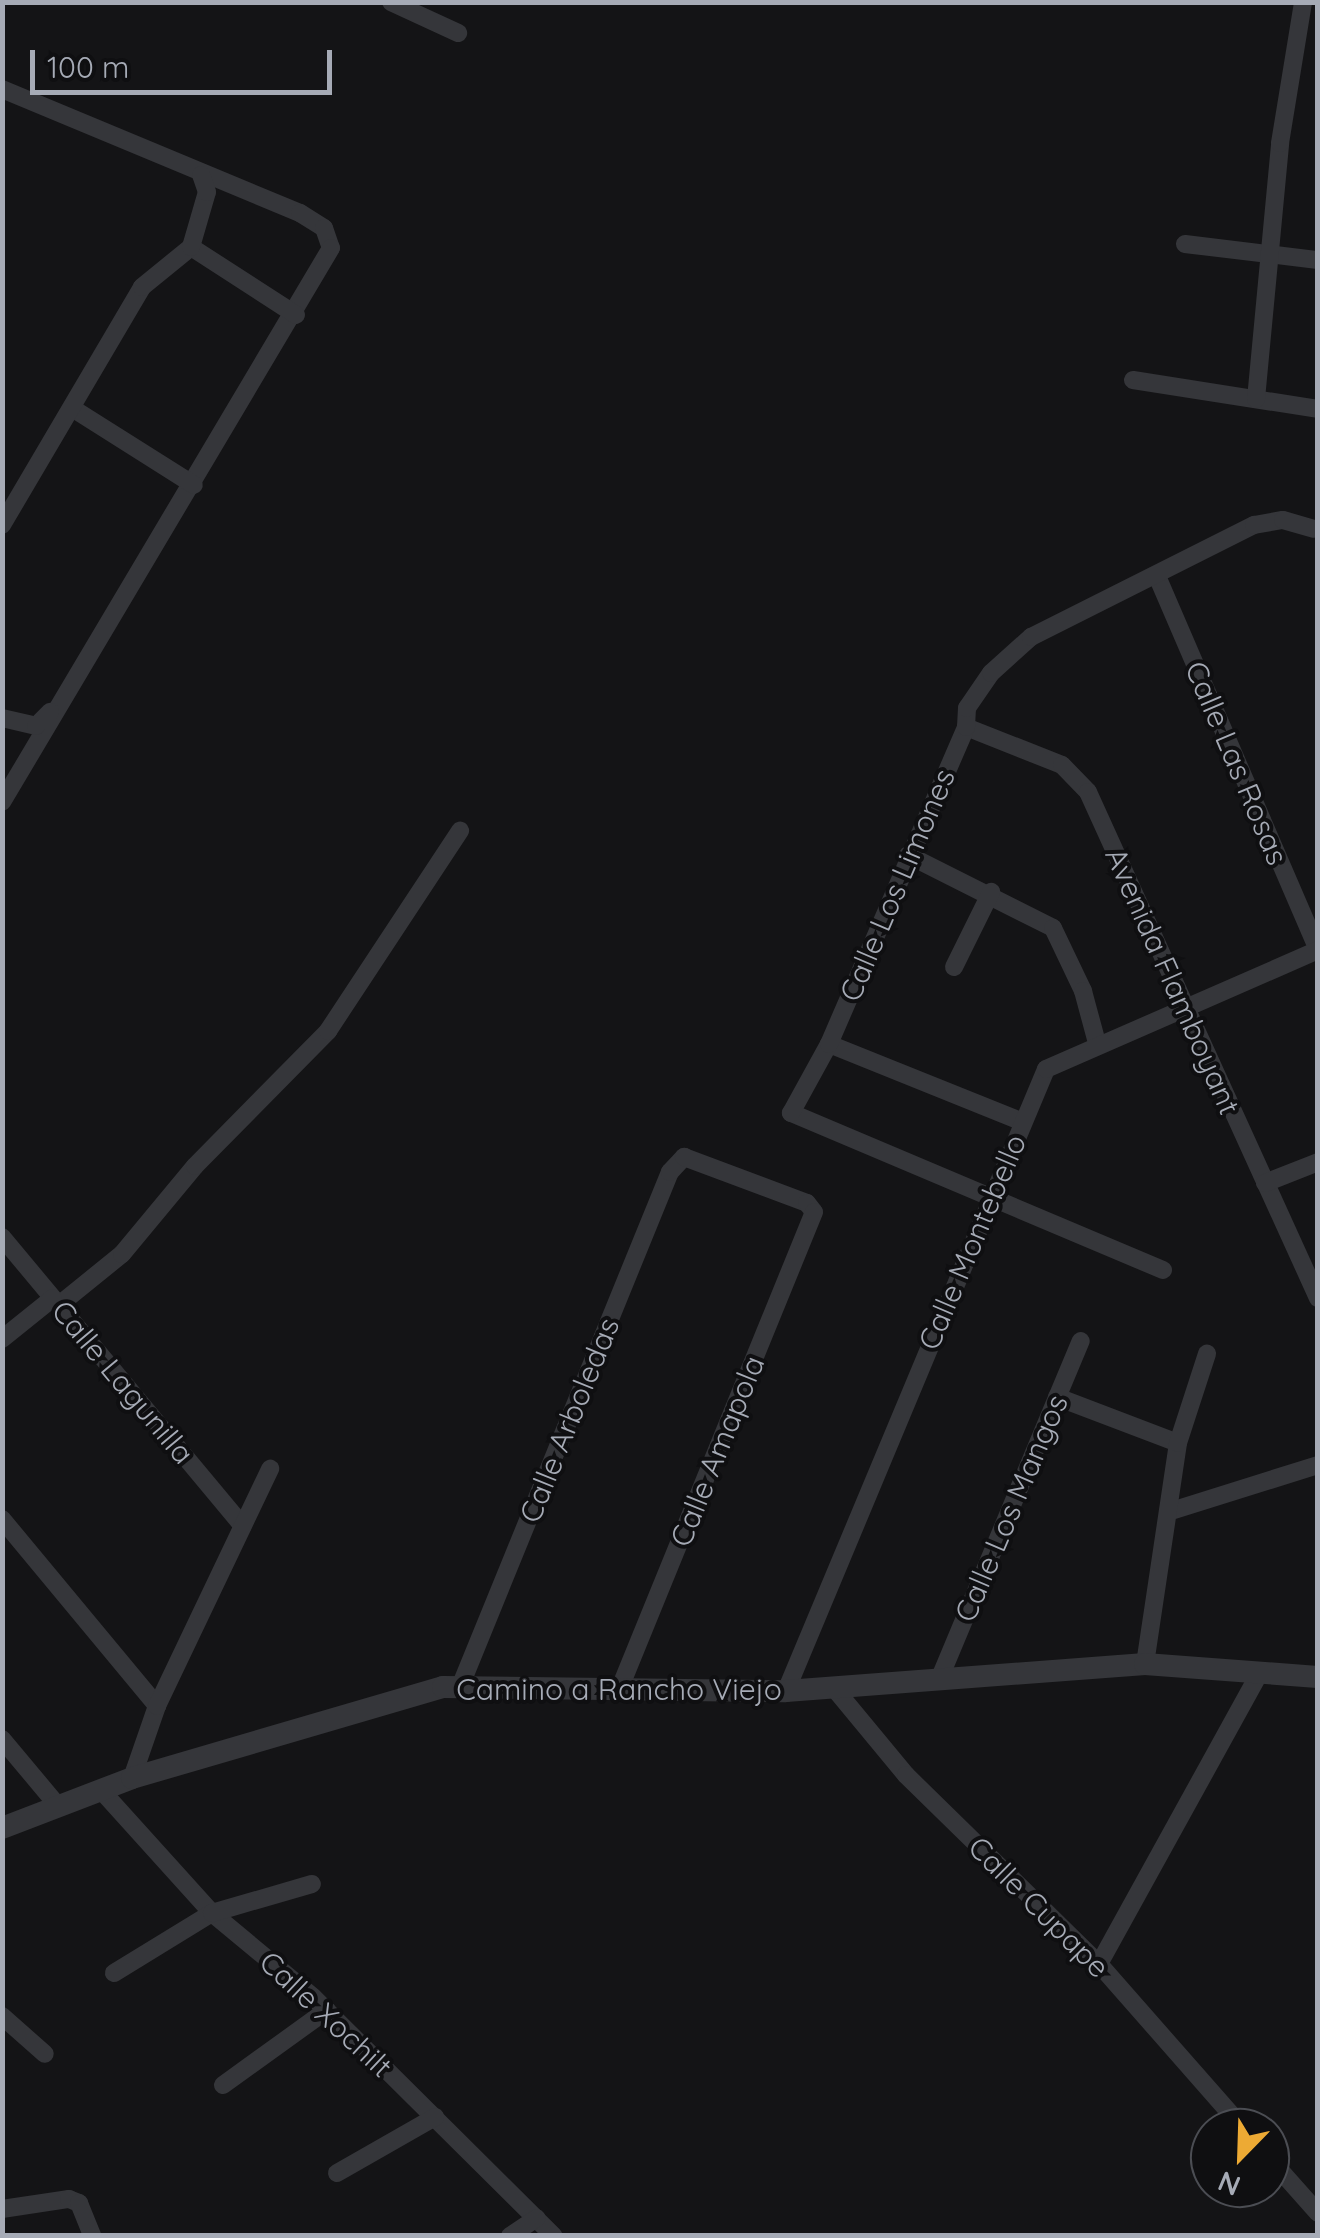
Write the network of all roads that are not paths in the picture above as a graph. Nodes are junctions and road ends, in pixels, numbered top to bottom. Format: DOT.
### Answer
graph roads {
  1 [pos="391,2"];
  2 [pos="1303,2"];
  3 [pos="458,33"];
  4 [pos="2,89"];
  5 [pos="201,175"];
  6 [pos="1185,244"];
  7 [pos="191,247"];
  8 [pos="1270,258"];
  9 [pos="1318,260"];
  10 [pos="296,316"];
  11 [pos="1133,380"];
  12 [pos="1256,399"];
  13 [pos="72,408"];
  14 [pos="1318,409"];
  15 [pos="194,485"];
  16 [pos="2,526"];
  17 [pos="1316,527"];
  18 [pos="1157,576"];
  19 [pos="71,691"];
  20 [pos="2,719"];
  21 [pos="966,726"];
  22 [pos="42,738"];
  23 [pos="2,802"];
  24 [pos="460,831"];
  25 [pos="908,854"];
  26 [pos="991,892"];
  27 [pos="1318,949"];
  28 [pos="954,967"];
  29 [pos="1184,1008"];
  30 [pos="1097,1043"];
  31 [pos="829,1044"];
  32 [pos="1023,1122"];
  33 [pos="1318,1162"];
  34 [pos="1265,1183"];
  35 [pos="990,1196"];
  36 [pos="814,1212"];
  37 [pos="2,1237"];
  38 [pos="1163,1270"];
  39 [pos="1318,1298"];
  40 [pos="56,1302"];
  41 [pos="2,1339"];
  42 [pos="1081,1340"];
  43 [pos="1207,1354"];
  44 [pos="1057,1397"];
  45 [pos="1178,1443"];
  46 [pos="1318,1465"];
  47 [pos="270,1469"];
  48 [pos="1168,1512"];
  49 [pos="2,1519"];
  50 [pos="243,1526"];
  51 [pos="1145,1664"];
  52 [pos="941,1675"];
  53 [pos="1258,1678"];
  54 [pos="1318,1678"];
  55 [pos="460,1687"];
  56 [pos="834,1688"];
  57 [pos="619,1690"];
  58 [pos="786,1691"];
  59 [pos="158,1706"];
  60 [pos="2,1740"];
  61 [pos="132,1778"];
  62 [pos="100,1789"];
  63 [pos="58,1806"];
  64 [pos="2,1828"];
  65 [pos="312,1884"];
  66 [pos="212,1913"];
  67 [pos="1099,1964"];
  68 [pos="114,1973"];
  69 [pos="327,2010"];
  70 [pos="2,2016"];
  71 [pos="45,2054"];
  72 [pos="222,2085"];
  73 [pos="1225,2108"];
  74 [pos="435,2117"];
  75 [pos="337,2174"];
  76 [pos="1290,2182"];
  77 [pos="2,2208"];
  78 [pos="1318,2213"];
  79 [pos="537,2218"];
  80 [pos="92,2236"];
  81 [pos="510,2236"];
  82 [pos="554,2236"];
  1 -- 3 [label="street"];
  2 -- 8 [label="street"];
  4 -- 5 [label="street"];
  5 -- 7 [label="street"];
  5 -- 10 [label="street"];
  6 -- 8 [label="street"];
  7 -- 10 [label="street"];
  7 -- 13 [label="street"];
  8 -- 9 [label="street"];
  8 -- 12 [label="street"];
  10 -- 15 [label="street"];
  11 -- 12 [label="street"];
  12 -- 14 [label="street"];
  13 -- 15 [label="street"];
  13 -- 16 [label="street"];
  15 -- 19 [label="street"];
  17 -- 18 [label="street, Calle Los Limones"];
  18 -- 21 [label="street, Calle Los Limones"];
  18 -- 27 [label="street, Calle Las Rosas"];
  19 -- 20 [label="street"];
  19 -- 22 [label="street"];
  20 -- 22 [label="street"];
  21 -- 25 [label="street, Calle Los Limones"];
  21 -- 29 [label="street, Avenida Flamboyant"];
  22 -- 23 [label="street"];
  24 -- 40 [label="street"];
  25 -- 26 [label="street"];
  25 -- 31 [label="street, Calle Los Limones"];
  26 -- 28 [label="street"];
  26 -- 30 [label="street"];
  27 -- 29 [label="street, Calle Montebello"];
  29 -- 30 [label="street, Calle Montebello"];
  29 -- 34 [label="street, Avenida Flamboyant"];
  30 -- 32 [label="street, Calle Montebello"];
  31 -- 32 [label="street"];
  31 -- 35 [label="street, Calle Los Limones"];
  32 -- 35 [label="street, Calle Montebello"];
  33 -- 34 [label="street"];
  34 -- 39 [label="street, Avenida Flamboyant"];
  35 -- 38 [label="street"];
  35 -- 58 [label="street, Calle Montebello"];
  36 -- 55 [label="street, Calle Arboledas"];
  36 -- 57 [label="street, Calle Amapola"];
  37 -- 40 [label="street, Calle Lagunilla"];
  40 -- 41 [label="street"];
  40 -- 50 [label="street, Calle Lagunilla"];
  42 -- 44 [label="street, Calle Los Mangos"];
  43 -- 45 [label="street"];
  44 -- 45 [label="street"];
  44 -- 52 [label="street, Calle Los Mangos"];
  45 -- 48 [label="street"];
  46 -- 48 [label="street"];
  47 -- 50 [label="street"];
  48 -- 51 [label="street"];
  49 -- 59 [label="street"];
  50 -- 59 [label="street"];
  51 -- 52 [label="street, Camino a Rancho Viejo"];
  51 -- 53 [label="street, Camino a Rancho Viejo"];
  52 -- 56 [label="street, Camino a Rancho Viejo"];
  53 -- 54 [label="street, Camino a Rancho Viejo"];
  53 -- 67 [label="street"];
  55 -- 57 [label="street, Camino a Rancho Viejo"];
  55 -- 61 [label="street, Camino a Rancho Viejo"];
  56 -- 58 [label="street, Camino a Rancho Viejo"];
  56 -- 67 [label="street, Calle Cupape"];
  57 -- 58 [label="street, Camino a Rancho Viejo"];
  59 -- 61 [label="street"];
  60 -- 63 [label="street"];
  61 -- 62 [label="street, Camino a Rancho Viejo"];
  62 -- 63 [label="street, Camino a Rancho Viejo"];
  62 -- 66 [label="street, Calle Xochilt"];
  63 -- 64 [label="street, Camino a Rancho Viejo"];
  65 -- 66 [label="street"];
  66 -- 68 [label="street"];
  66 -- 69 [label="street, Calle Xochilt"];
  67 -- 73 [label="street, Calle Cupape"];
  69 -- 72 [label="street"];
  69 -- 74 [label="street, Calle Xochilt"];
  70 -- 71 [label="street"];
  74 -- 75 [label="street"];
  74 -- 79 [label="street, Calle Xochilt"];
  76 -- 78 [label="street"];
  77 -- 80 [label="street"];
  79 -- 81 [label="street"];
  79 -- 82 [label="street, Calle Xochilt"];
}
